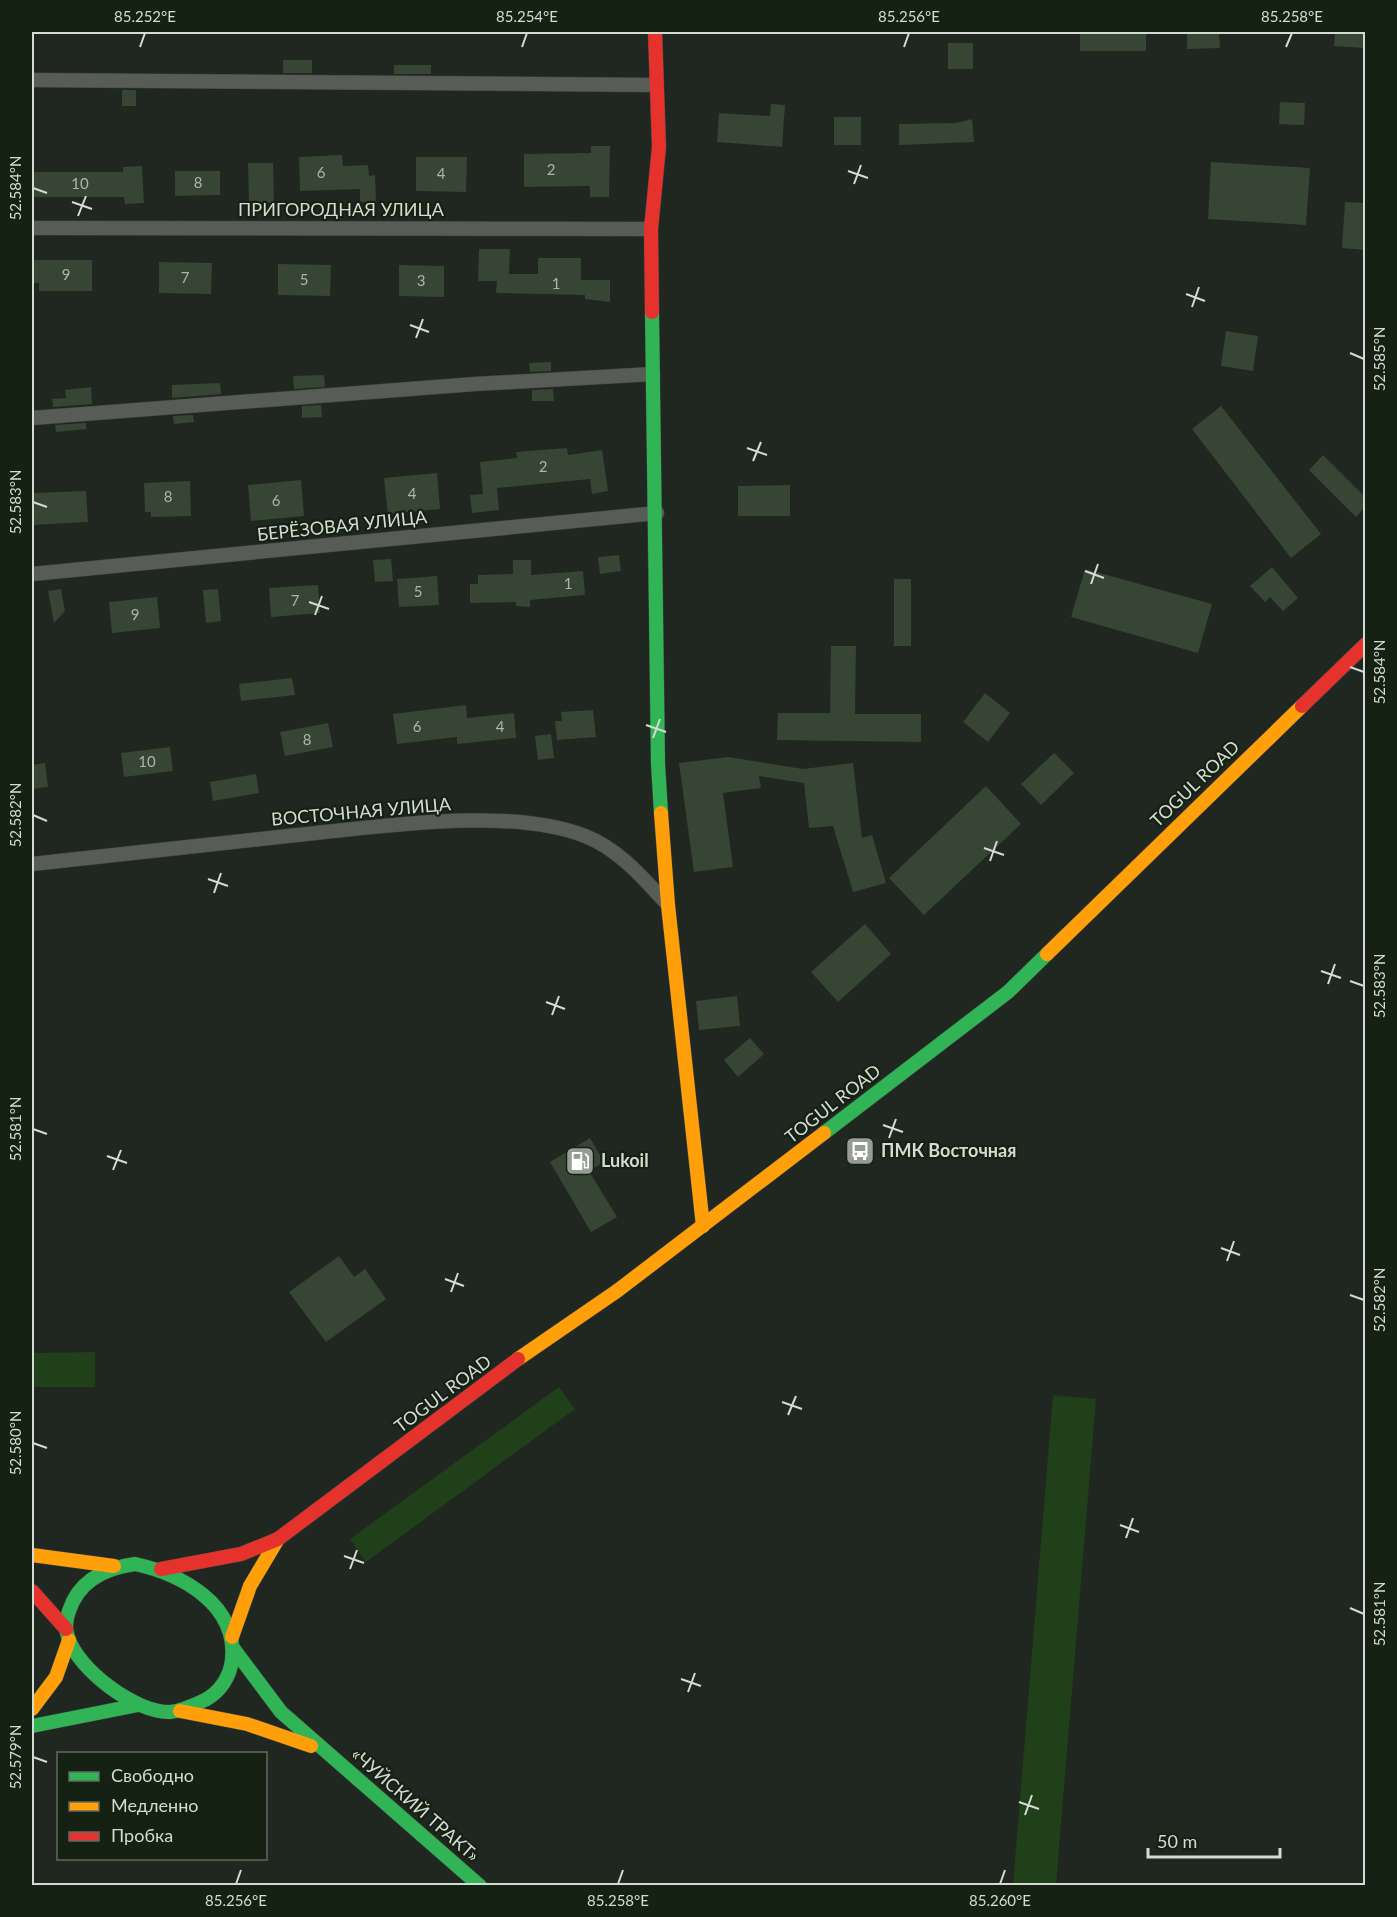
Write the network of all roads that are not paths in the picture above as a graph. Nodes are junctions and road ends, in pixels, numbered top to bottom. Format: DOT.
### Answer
graph roads {
  1 [pos="655,32"];
  2 [pos="32,80"];
  3 [pos="656,85"];
  4 [pos="32,228"];
  5 [pos="651,229"];
  6 [pos="653,374"];
  7 [pos="32,418"];
  8 [pos="657,513"];
  9 [pos="32,574"];
  10 [pos="1365,644"];
  11 [pos="32,864"];
  12 [pos="668,905"];
  13 [pos="703,1226"];
  14 [pos="278,1539"];
  15 [pos="32,1555"];
  16 [pos="114,1566"];
  17 [pos="161,1569"];
  18 [pos="32,1592"];
  19 [pos="68,1635"];
  20 [pos="233,1643"];
  21 [pos="138,1705"];
  22 [pos="32,1709"];
  23 [pos="180,1712"];
  24 [pos="32,1726"];
  25 [pos="326,1752"];
  26 [pos="480,1886"];
  1 -- 3 [label="main road"];
  2 -- 3 [label="street"];
  3 -- 5 [label="main road"];
  4 -- 5 [label="street, ПРИГОРОДНАЯ УЛИЦА"];
  5 -- 6 [label="main road"];
  6 -- 7 [label="street"];
  6 -- 8 [label="main road"];
  8 -- 9 [label="street, БЕРЁЗОВАЯ УЛИЦА"];
  8 -- 12 [label="main road"];
  10 -- 13 [label="main road, TOGUL ROAD"];
  11 -- 12 [label="street, ВОСТОЧНАЯ УЛИЦА"];
  12 -- 13 [label="main road"];
  13 -- 14 [label="main road, TOGUL ROAD"];
  14 -- 17 [label="main road"];
  14 -- 20 [label="main road"];
  15 -- 16 [label="main road, «ЧУЙСКИЙ ТРАКТ»"];
  16 -- 17 [label="main road, «ЧУЙСКИЙ ТРАКТ»"];
  16 -- 19 [label="main road, «ЧУЙСКИЙ ТРАКТ»"];
  17 -- 20 [label="main road, «ЧУЙСКИЙ ТРАКТ»"];
  18 -- 19 [label="main road, «ЧУЙСКИЙ ТРАКТ»"];
  19 -- 21 [label="main road, «ЧУЙСКИЙ ТРАКТ»"];
  19 -- 22 [label="main road"];
  20 -- 23 [label="main road"];
  20 -- 25 [label="main road, «ЧУЙСКИЙ ТРАКТ»"];
  21 -- 23 [label="main road, «ЧУЙСКИЙ ТРАКТ»"];
  21 -- 24 [label="main road"];
  23 -- 25 [label="main road, «ЧУЙСКИЙ ТРАКТ»"];
  25 -- 26 [label="main road, «ЧУЙСКИЙ ТРАКТ»"];
}
